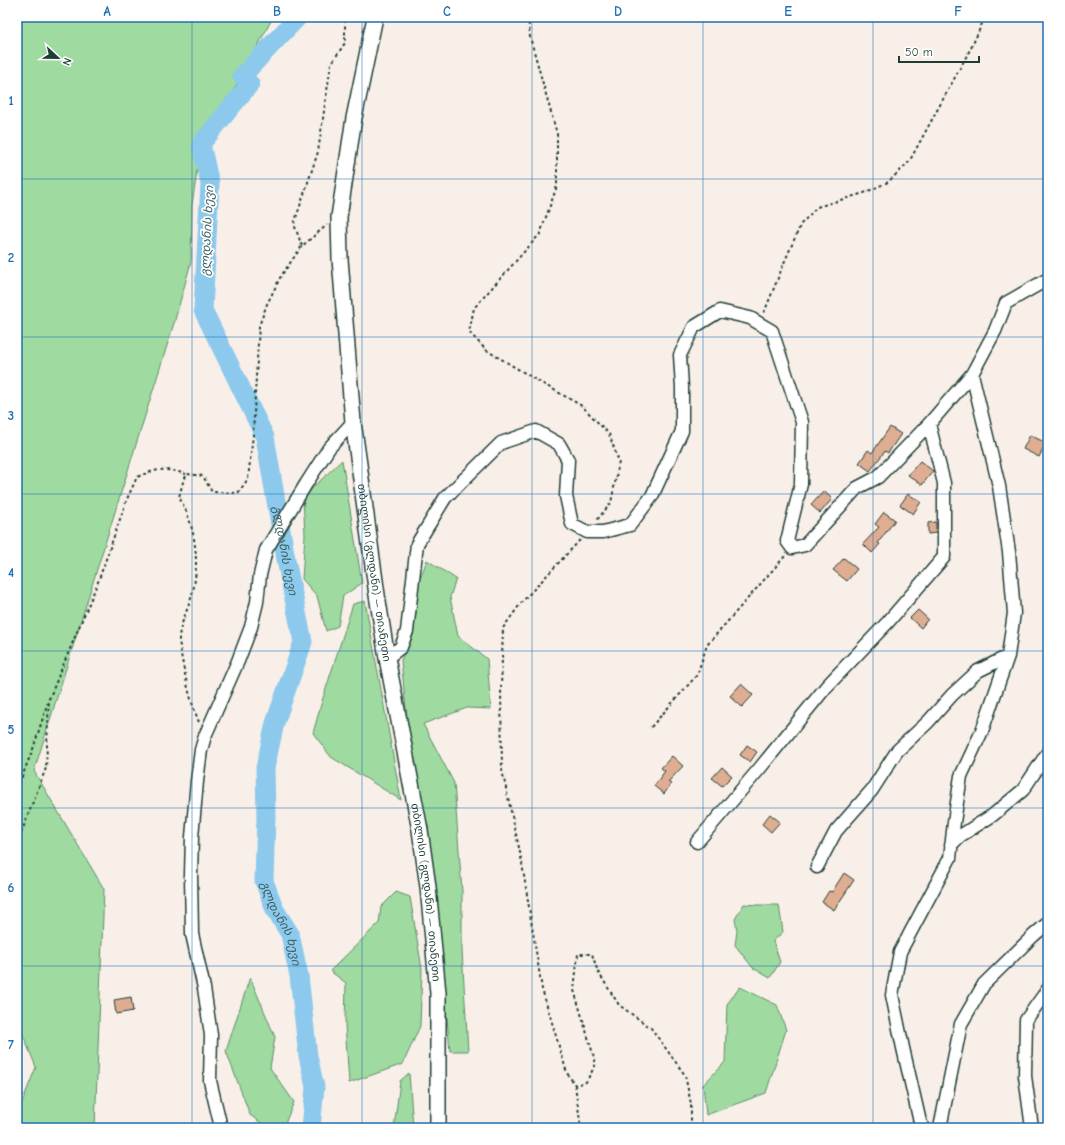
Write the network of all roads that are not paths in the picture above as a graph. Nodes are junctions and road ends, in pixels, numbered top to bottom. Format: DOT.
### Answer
graph roads {
  1 [pos="375,17"];
  2 [pos="1048,279"];
  3 [pos="972,374"];
  4 [pos="354,422"];
  5 [pos="929,424"];
  6 [pos="1008,656"];
  7 [pos="388,658"];
  8 [pos="1048,752"];
  9 [pos="697,842"];
  10 [pos="951,845"];
  11 [pos="817,868"];
  12 [pos="1048,923"];
  13 [pos="1048,989"];
  14 [pos="220,1128"];
  15 [pos="438,1128"];
  16 [pos="923,1128"];
  17 [pos="940,1128"];
  18 [pos="1032,1128"];
  1 -- 4 [label="main road, თბილისი (გლდანი) — თიანეთი"];
  2 -- 3 [label="street"];
  3 -- 5 [label="street"];
  3 -- 6 [label="street"];
  4 -- 7 [label="main road, თბილისი (გლდანი) — თიანეთი"];
  4 -- 14 [label="street"];
  5 -- 7 [label="street"];
  5 -- 9 [label="street"];
  6 -- 10 [label="street"];
  6 -- 11 [label="street"];
  7 -- 15 [label="main road, თბილისი (გლდანი) — თიანეთი"];
  8 -- 10 [label="street"];
  10 -- 16 [label="street"];
  12 -- 17 [label="street"];
  13 -- 18 [label="street"];
}
